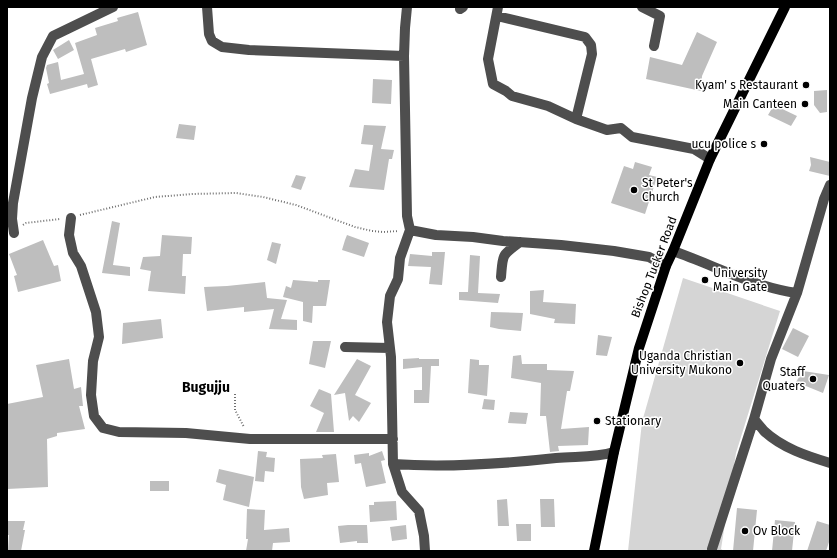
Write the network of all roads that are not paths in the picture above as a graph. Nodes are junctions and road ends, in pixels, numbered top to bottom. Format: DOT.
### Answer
graph roads {
  1 [pos="113,7"];
  2 [pos="207,7"];
  3 [pos="407,7"];
  4 [pos="642,7"];
  5 [pos="785,7"];
  6 [pos="497,12"];
  7 [pos="654,46"];
  8 [pos="404,56"];
  9 [pos="576,119"];
  10 [pos="710,159"];
  11 [pos="829,189"];
  12 [pos="70,218"];
  13 [pos="410,230"];
  14 [pos="14,233"];
  15 [pos="520,242"];
  16 [pos="673,251"];
  17 [pos="666,266"];
  18 [pos="501,277"];
  19 [pos="797,293"];
  20 [pos="345,346"];
  21 [pos="390,348"];
  22 [pos="754,419"];
  23 [pos="393,439"];
  24 [pos="614,452"];
  25 [pos="830,463"];
  26 [pos="393,464"];
  27 [pos="712,549"];
  28 [pos="425,551"];
  29 [pos="594,551"];
  1 -- 14 [label="street"];
  2 -- 8 [label="street"];
  3 -- 8 [label="street"];
  4 -- 7 [label="street"];
  5 -- 10 [label="main road, Bishop Tucker Road"];
  6 -- 9 [label="street"];
  6 -- 9 [label="street"];
  8 -- 13 [label="street"];
  9 -- 10 [label="street"];
  10 -- 16 [label="main road, Bishop Tucker Road"];
  11 -- 19 [label="street"];
  12 -- 23 [label="street"];
  13 -- 15 [label="street"];
  13 -- 21 [label="street"];
  15 -- 17 [label="street"];
  15 -- 18 [label="street"];
  16 -- 17 [label="main road, Bishop Tucker Road"];
  16 -- 19 [label="street"];
  17 -- 24 [label="main road, Bishop Tucker Road"];
  19 -- 22 [label="street"];
  20 -- 21 [label="street"];
  21 -- 23 [label="street"];
  22 -- 25 [label="street"];
  22 -- 27 [label="street"];
  23 -- 26 [label="street"];
  24 -- 26 [label="street"];
  24 -- 29 [label="main road, Bishop Tucker Road"];
  26 -- 28 [label="street"];
}
